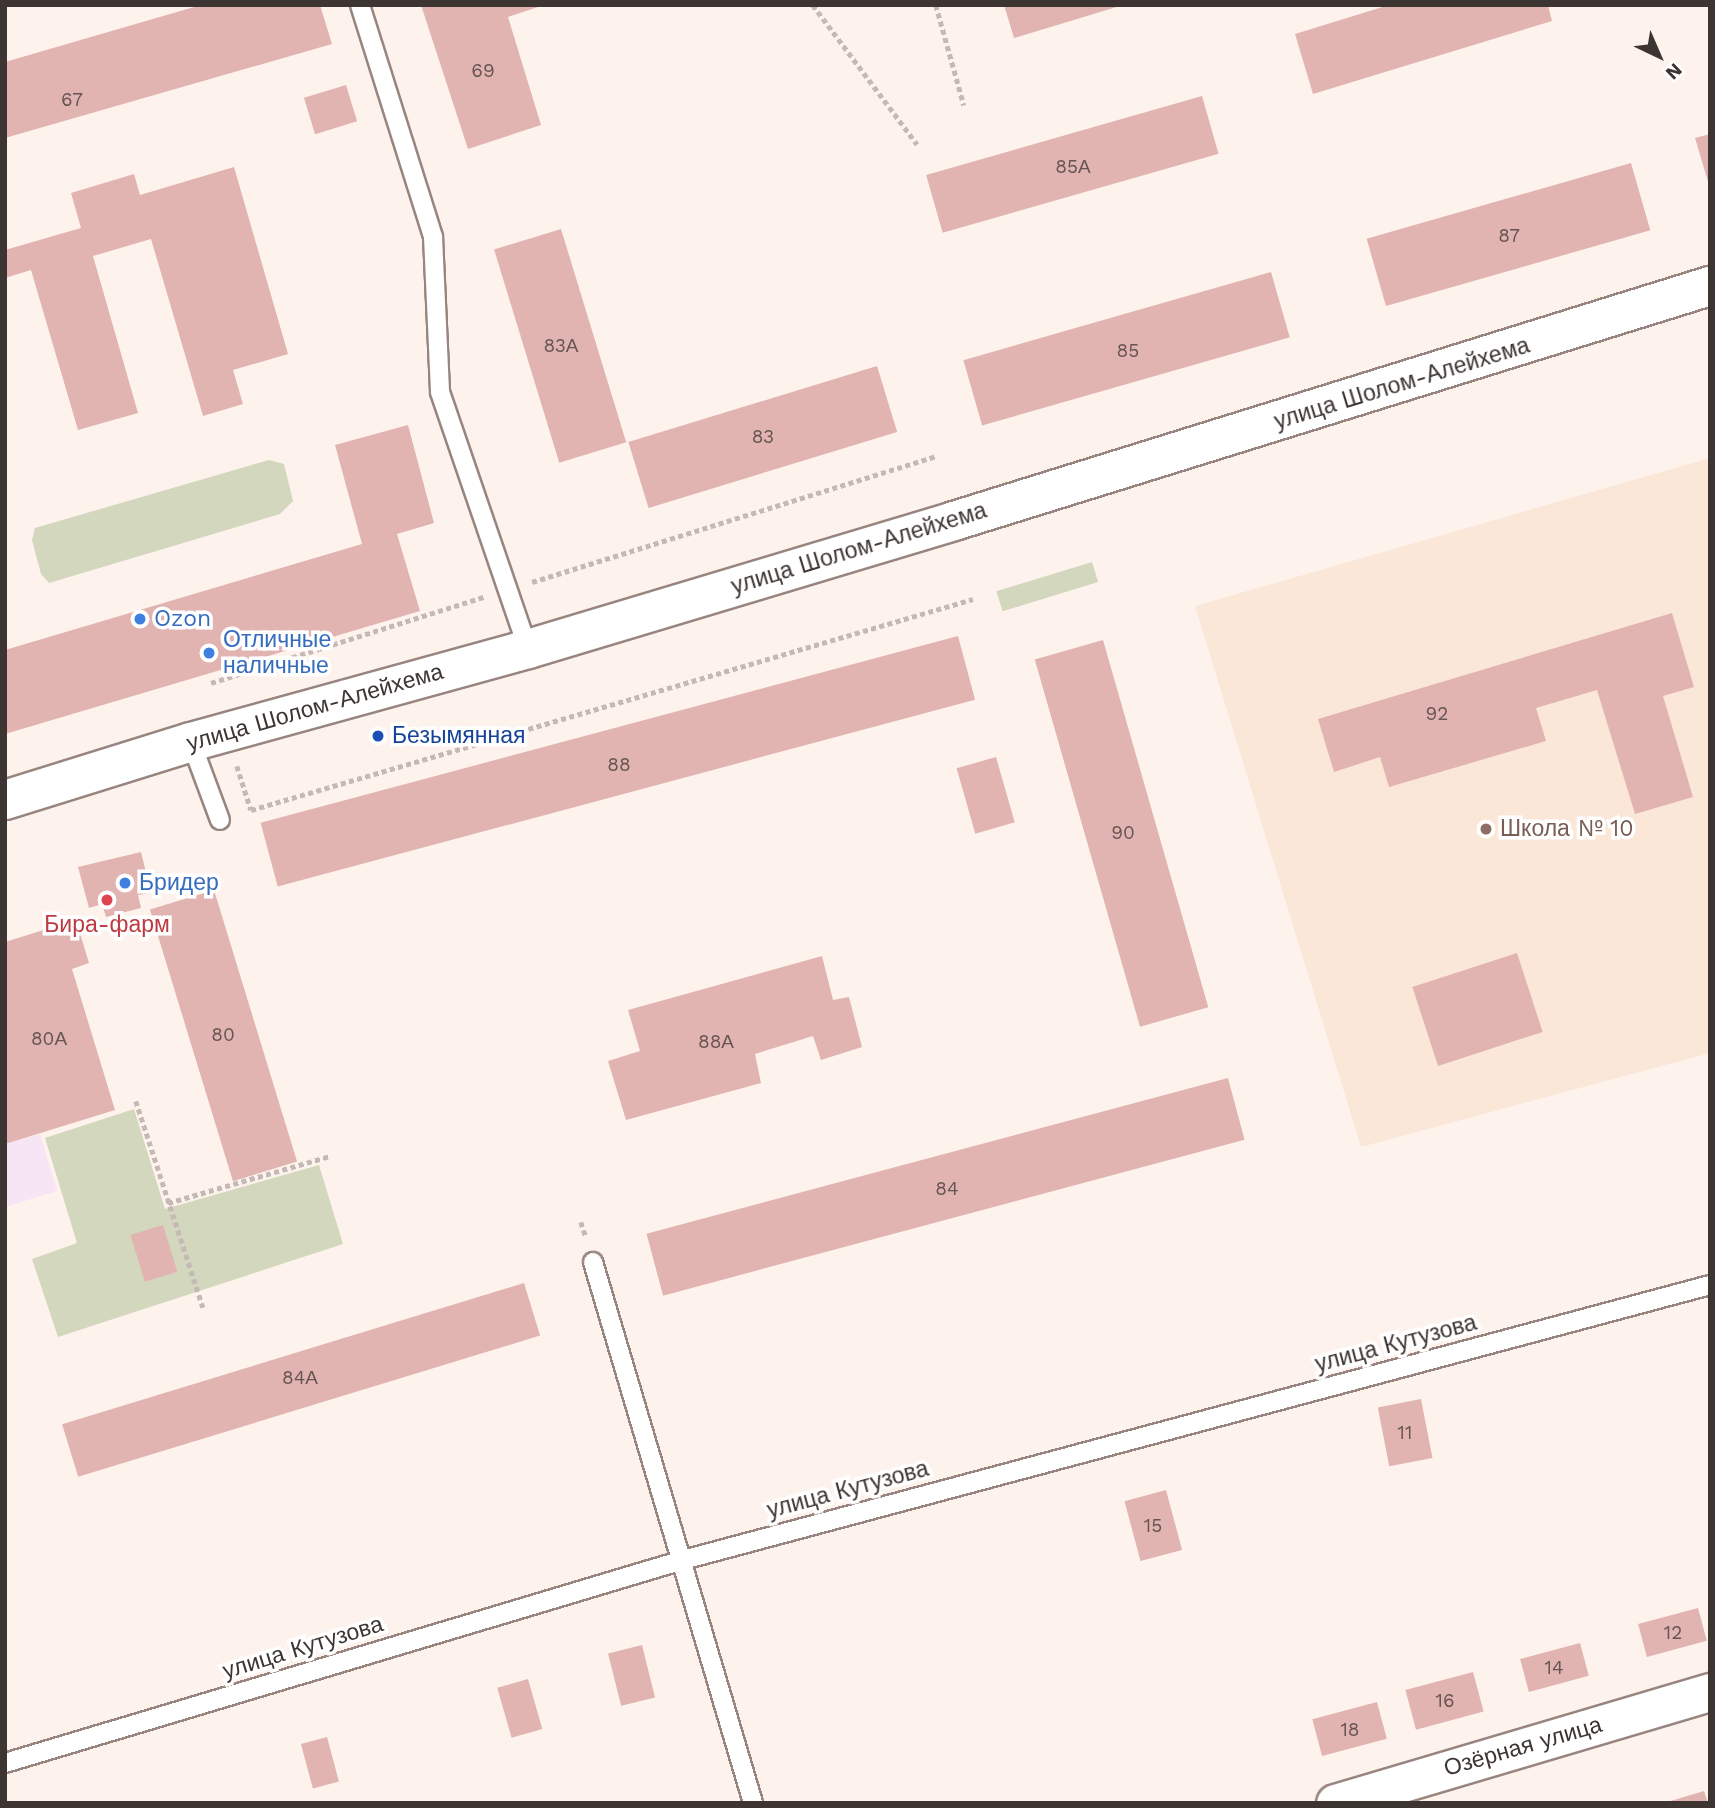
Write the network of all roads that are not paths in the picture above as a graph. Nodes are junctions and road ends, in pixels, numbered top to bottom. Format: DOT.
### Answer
graph roads {
  1 [pos="360,5"];
  2 [pos="1710,286"];
  3 [pos="528,649"];
  4 [pos="191,742"];
  5 [pos="5,800"];
  6 [pos="220,820"];
  7 [pos="593,1262"];
  8 [pos="1710,1285"];
  9 [pos="683,1560"];
  10 [pos="1708,1699"];
  11 [pos="5,1763"];
  12 [pos="753,1803"];
  13 [pos="1335,1803"];
  1 -- 3 [label="lane"];
  2 -- 3 [label="main road, улица Шолом-Алейхема"];
  3 -- 4 [label="main road, улица Шолом-Алейхема"];
  4 -- 5 [label="main road, улица Шолом-Алейхема"];
  4 -- 6 [label="lane"];
  7 -- 9 [label="lane"];
  8 -- 9 [label="lane, улица Кутузова"];
  9 -- 11 [label="lane, улица Кутузова"];
  9 -- 12 [label="lane"];
  10 -- 13 [label="street, Озёрная улица"];
}
